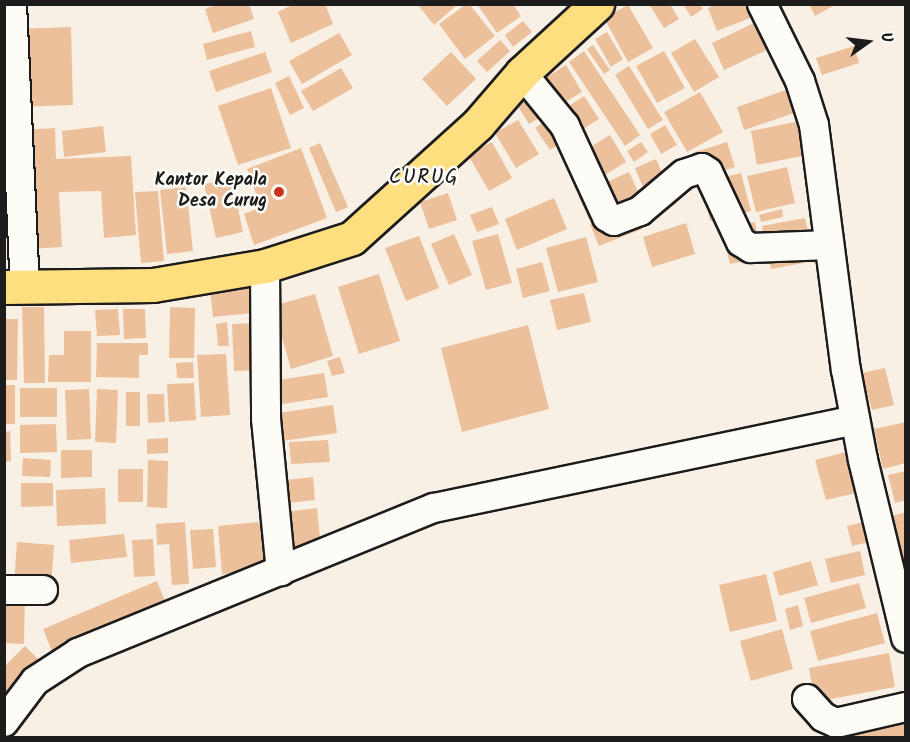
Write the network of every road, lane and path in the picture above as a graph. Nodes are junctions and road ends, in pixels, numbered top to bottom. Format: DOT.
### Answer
graph roads {
  1 [pos="12,4"];
  2 [pos="597,4"];
  3 [pos="762,4"];
  4 [pos="522,73"];
  5 [pos="829,245"];
  6 [pos="265,266"];
  7 [pos="15,287"];
  8 [pos="855,420"];
  9 [pos="281,571"];
  10 [pos="4,590"];
  11 [pos="43,590"];
  12 [pos="906,638"];
  13 [pos="807,699"];
  14 [pos="906,707"];
  15 [pos="4,722"];
  1 -- 7 [label="street"];
  2 -- 4 [label="main road"];
  3 -- 5 [label="street"];
  4 -- 5 [label="street"];
  4 -- 6 [label="main road"];
  5 -- 8 [label="street"];
  6 -- 7 [label="main road"];
  6 -- 9 [label="street"];
  8 -- 9 [label="street"];
  8 -- 12 [label="street"];
  9 -- 15 [label="street"];
  10 -- 11 [label="street"];
  13 -- 14 [label="street"];
}
